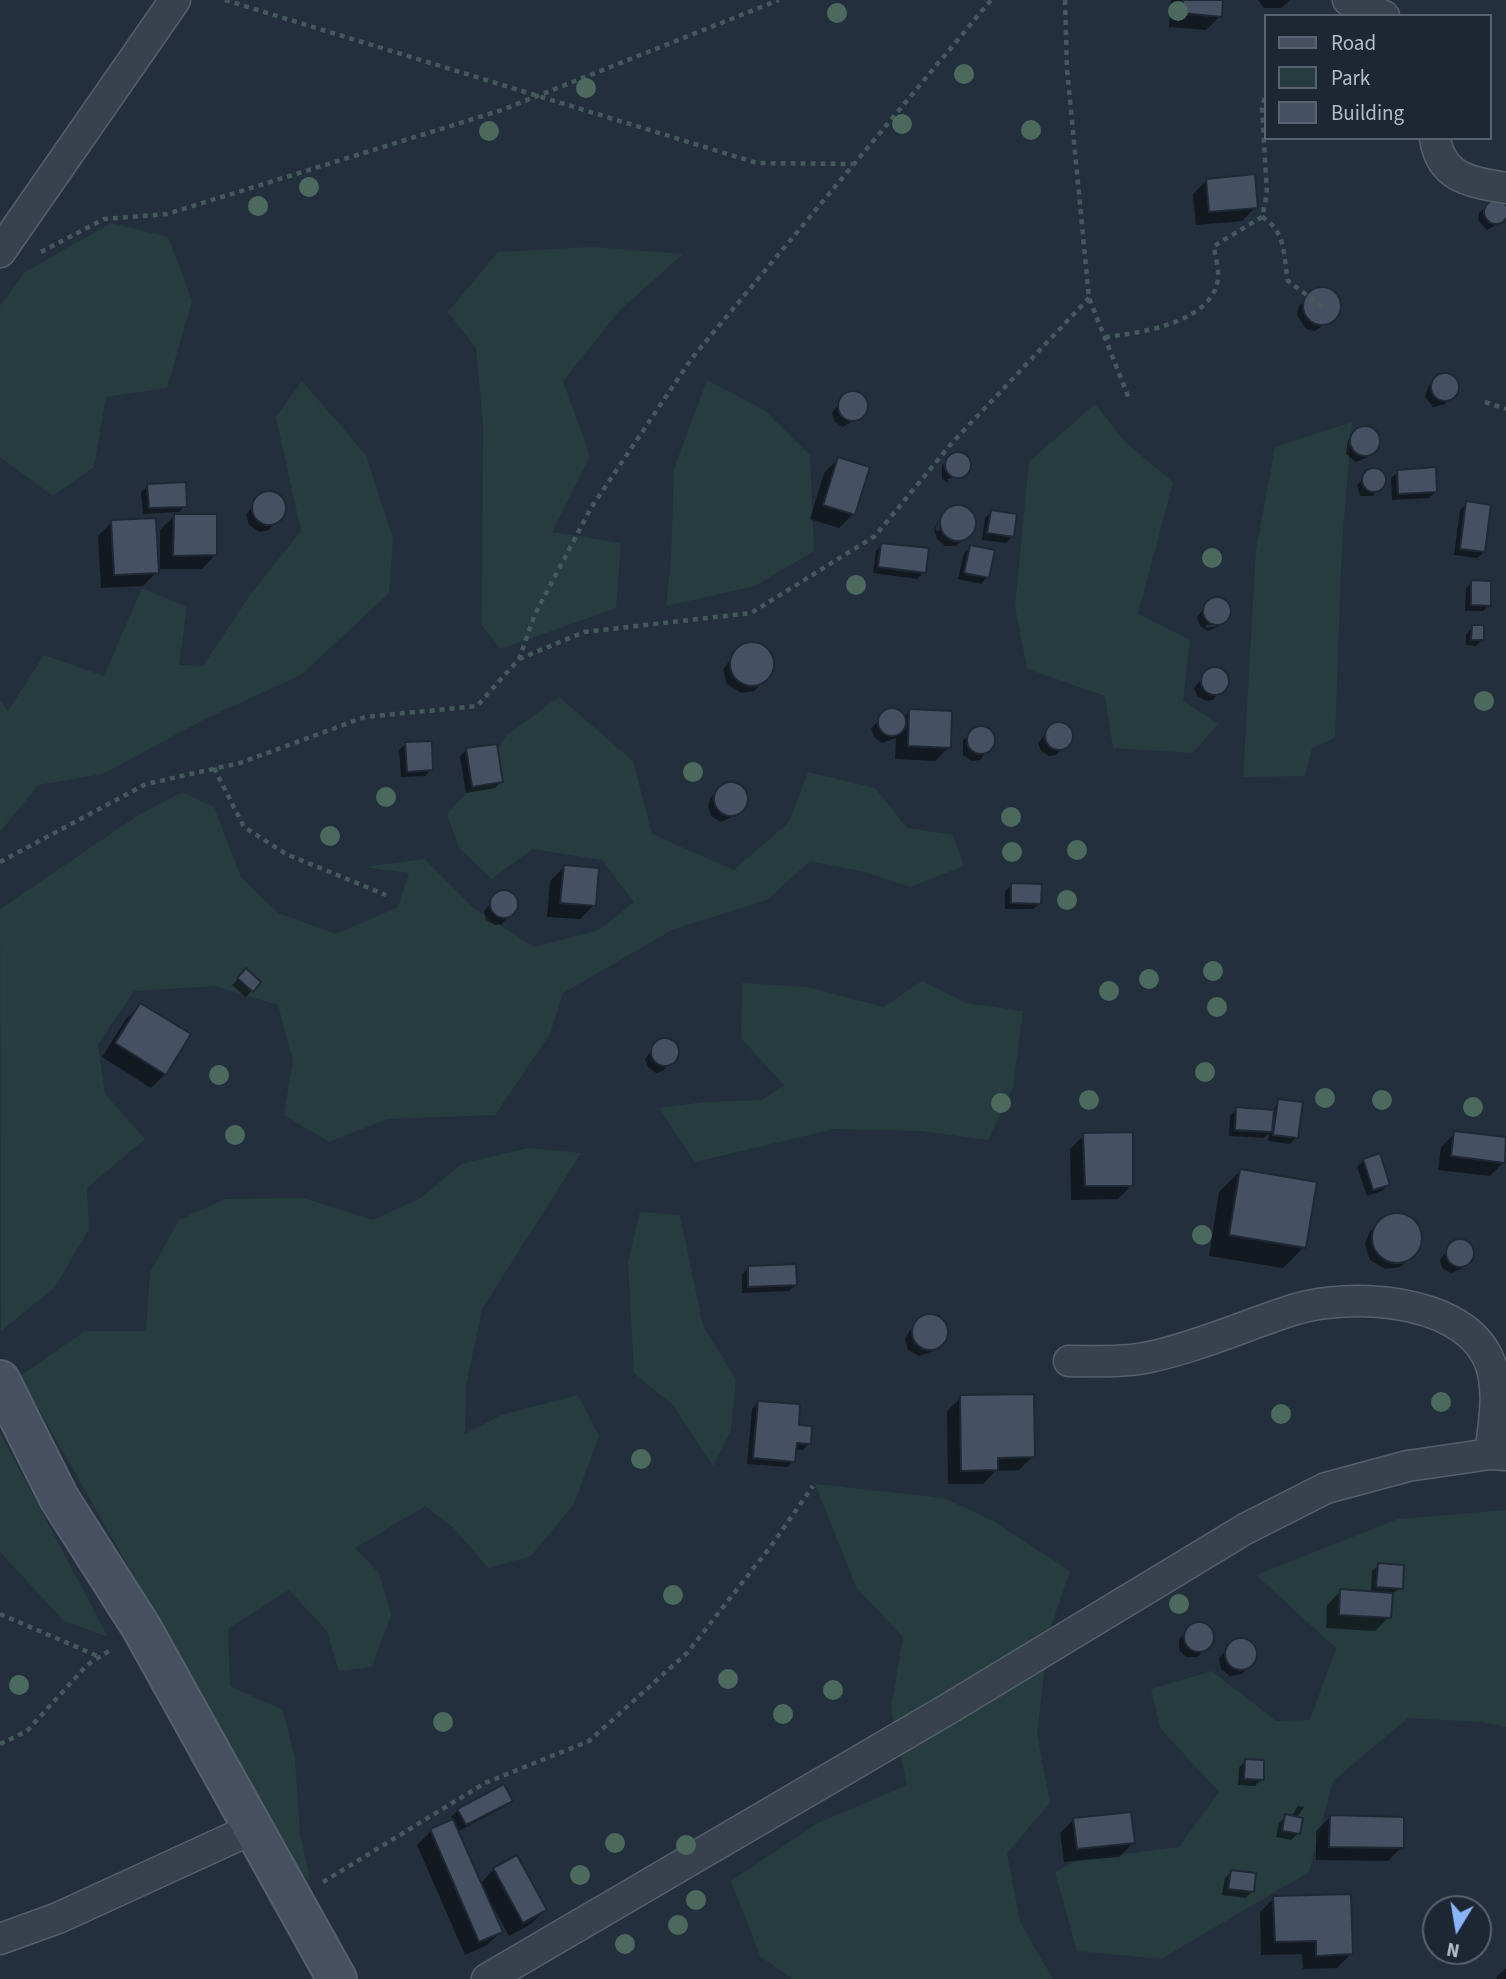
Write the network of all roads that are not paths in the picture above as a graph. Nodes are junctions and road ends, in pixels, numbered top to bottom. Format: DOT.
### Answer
graph roads {
  1 [pos="175,0"];
  2 [pos="1348,0"];
  3 [pos="1380,14"];
  4 [pos="1435,140"];
  5 [pos="1506,188"];
  6 [pos="0,252"];
  7 [pos="1069,1361"];
  8 [pos="0,1380"];
  9 [pos="1498,1454"];
  10 [pos="252,1829"];
  11 [pos="0,1939"];
  12 [pos="337,1979"];
  13 [pos="487,1979"];
  1 -- 6 [label="street"];
  2 -- 3 [label="street"];
  4 -- 5 [label="street"];
  7 -- 9 [label="street"];
  8 -- 10 [label="street"];
  9 -- 13 [label="street"];
  10 -- 11 [label="street"];
  10 -- 12 [label="street"];
}
